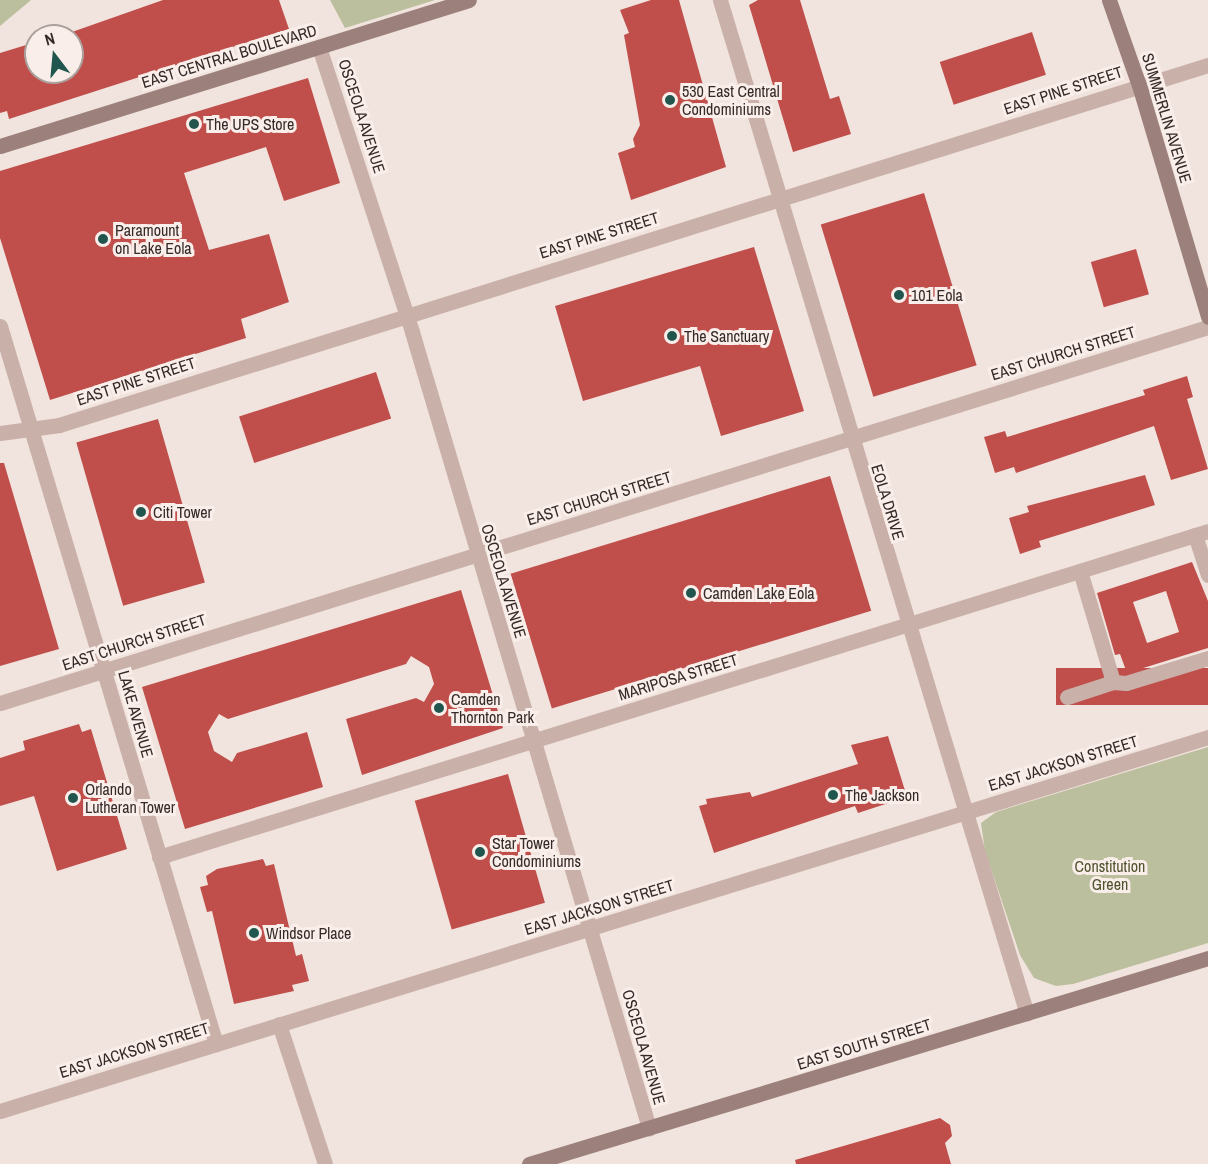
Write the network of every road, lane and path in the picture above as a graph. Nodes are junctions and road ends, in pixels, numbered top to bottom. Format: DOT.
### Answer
graph roads {
  1 [pos="469,0"];
  2 [pos="720,0"];
  3 [pos="1109,0"];
  4 [pos="319,47"];
  5 [pos="1208,65"];
  6 [pos="1139,85"];
  7 [pos="0,146"];
  8 [pos="780,198"];
  9 [pos="406,313"];
  10 [pos="1208,316"];
  11 [pos="0,326"];
  12 [pos="1208,327"];
  13 [pos="31,428"];
  14 [pos="0,433"];
  15 [pos="850,439"];
  16 [pos="1201,533"];
  17 [pos="477,554"];
  18 [pos="1080,571"];
  19 [pos="1208,575"];
  20 [pos="906,625"];
  21 [pos="1208,658"];
  22 [pos="105,670"];
  23 [pos="1113,682"];
  24 [pos="1067,697"];
  25 [pos="0,704"];
  26 [pos="1208,737"];
  27 [pos="534,742"];
  28 [pos="962,813"];
  29 [pos="159,857"];
  30 [pos="590,928"];
  31 [pos="1208,958"];
  32 [pos="1027,1014"];
  33 [pos="279,1024"];
  34 [pos="216,1044"];
  35 [pos="0,1111"];
  36 [pos="649,1128"];
  37 [pos="325,1164"];
  38 [pos="529,1164"];
  1 -- 4 [label="street, EAST CENTRAL BOULEVARD"];
  2 -- 8 [label="street, EOLA DRIVE"];
  3 -- 6 [label="street, SUMMERLIN AVENUE"];
  4 -- 7 [label="street, EAST CENTRAL BOULEVARD"];
  4 -- 9 [label="street, OSCEOLA AVENUE"];
  5 -- 6 [label="street, EAST PINE STREET"];
  6 -- 8 [label="street, EAST PINE STREET"];
  6 -- 10 [label="street, SUMMERLIN AVENUE"];
  8 -- 9 [label="street, EAST PINE STREET"];
  8 -- 15 [label="street, EOLA DRIVE"];
  9 -- 13 [label="street, EAST PINE STREET"];
  9 -- 17 [label="street, OSCEOLA AVENUE"];
  11 -- 13 [label="street, LAKE AVENUE"];
  12 -- 15 [label="street, EAST CHURCH STREET"];
  13 -- 14 [label="street, EAST PINE STREET"];
  13 -- 22 [label="street, LAKE AVENUE"];
  15 -- 17 [label="street, EAST CHURCH STREET"];
  15 -- 20 [label="street, EOLA DRIVE"];
  16 -- 18 [label="street, MARIPOSA STREET"];
  16 -- 19 [label="street"];
  17 -- 22 [label="street, EAST CHURCH STREET"];
  17 -- 27 [label="street, OSCEOLA AVENUE"];
  18 -- 20 [label="street, MARIPOSA STREET"];
  18 -- 23 [label="street"];
  20 -- 27 [label="street, MARIPOSA STREET"];
  20 -- 28 [label="street, EOLA DRIVE"];
  21 -- 23 [label="street"];
  22 -- 25 [label="street, EAST CHURCH STREET"];
  22 -- 29 [label="street, LAKE AVENUE"];
  23 -- 24 [label="street"];
  26 -- 28 [label="street, EAST JACKSON STREET"];
  27 -- 29 [label="street, MARIPOSA STREET"];
  27 -- 30 [label="street, OSCEOLA AVENUE"];
  28 -- 30 [label="street, EAST JACKSON STREET"];
  28 -- 32 [label="street, EOLA DRIVE"];
  29 -- 34 [label="street, LAKE AVENUE"];
  30 -- 33 [label="street, EAST JACKSON STREET"];
  30 -- 36 [label="street, OSCEOLA AVENUE"];
  31 -- 32 [label="street, EAST SOUTH STREET"];
  32 -- 36 [label="street, EAST SOUTH STREET"];
  33 -- 34 [label="street, EAST JACKSON STREET"];
  33 -- 37 [label="street"];
  34 -- 35 [label="street, EAST JACKSON STREET"];
  36 -- 38 [label="street, EAST SOUTH STREET"];
}
